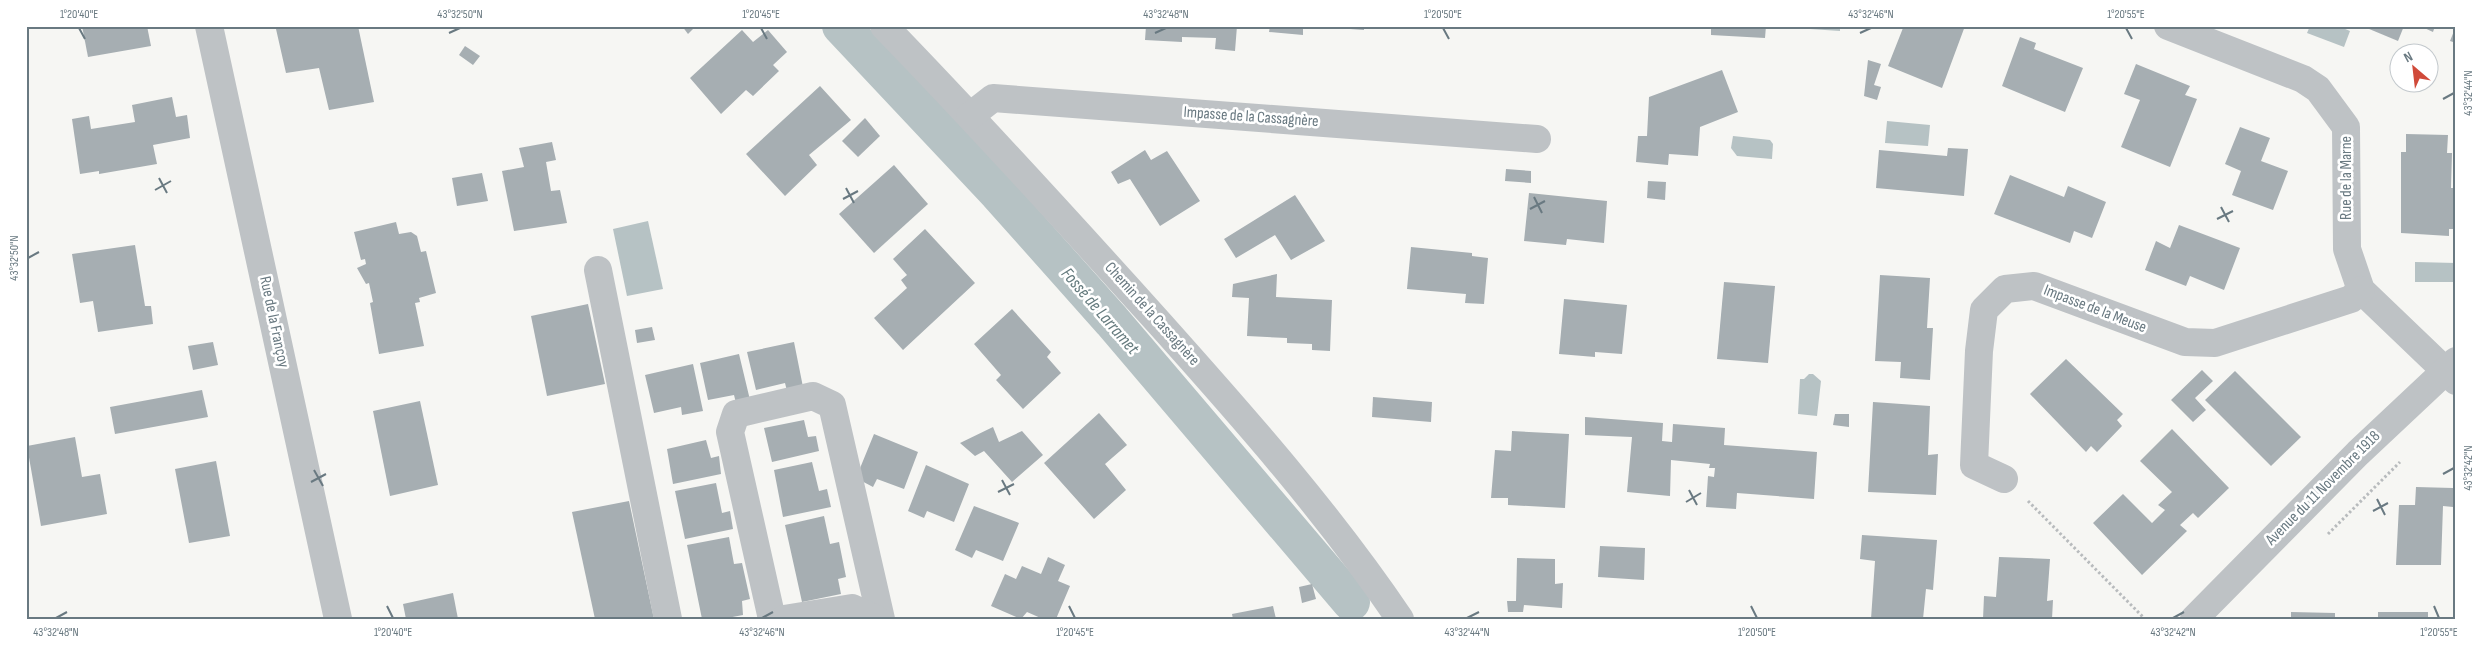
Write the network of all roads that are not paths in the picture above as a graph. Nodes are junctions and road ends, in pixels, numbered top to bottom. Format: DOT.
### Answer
graph roads {
  1 [pos="210,26"];
  2 [pos="884,26"];
  3 [pos="2168,26"];
  4 [pos="970,116"];
  5 [pos="1537,139"];
  6 [pos="598,270"];
  7 [pos="2361,290"];
  8 [pos="2452,371"];
  9 [pos="2004,479"];
  10 [pos="338,619"];
  11 [pos="668,619"];
  12 [pos="772,619"];
  13 [pos="784,619"];
  14 [pos="876,619"];
  15 [pos="880,619"];
  16 [pos="1400,619"];
  17 [pos="2194,619"];
  1 -- 10 [label="street, Rue de la Françoy"];
  2 -- 4 [label="street, Chemin de la Cassagnère"];
  3 -- 7 [label="street, Rue de la Marne"];
  4 -- 5 [label="street, Impasse de la Cassagnère"];
  4 -- 16 [label="street, Chemin de la Cassagnère"];
  6 -- 11 [label="street"];
  7 -- 8 [label="street, Rue de la Marne"];
  7 -- 9 [label="street, Impasse de la Meuse"];
  8 -- 17 [label="street, Avenue du 11 Novembre 1918"];
  12 -- 15 [label="street"];
  13 -- 14 [label="street"];
}
